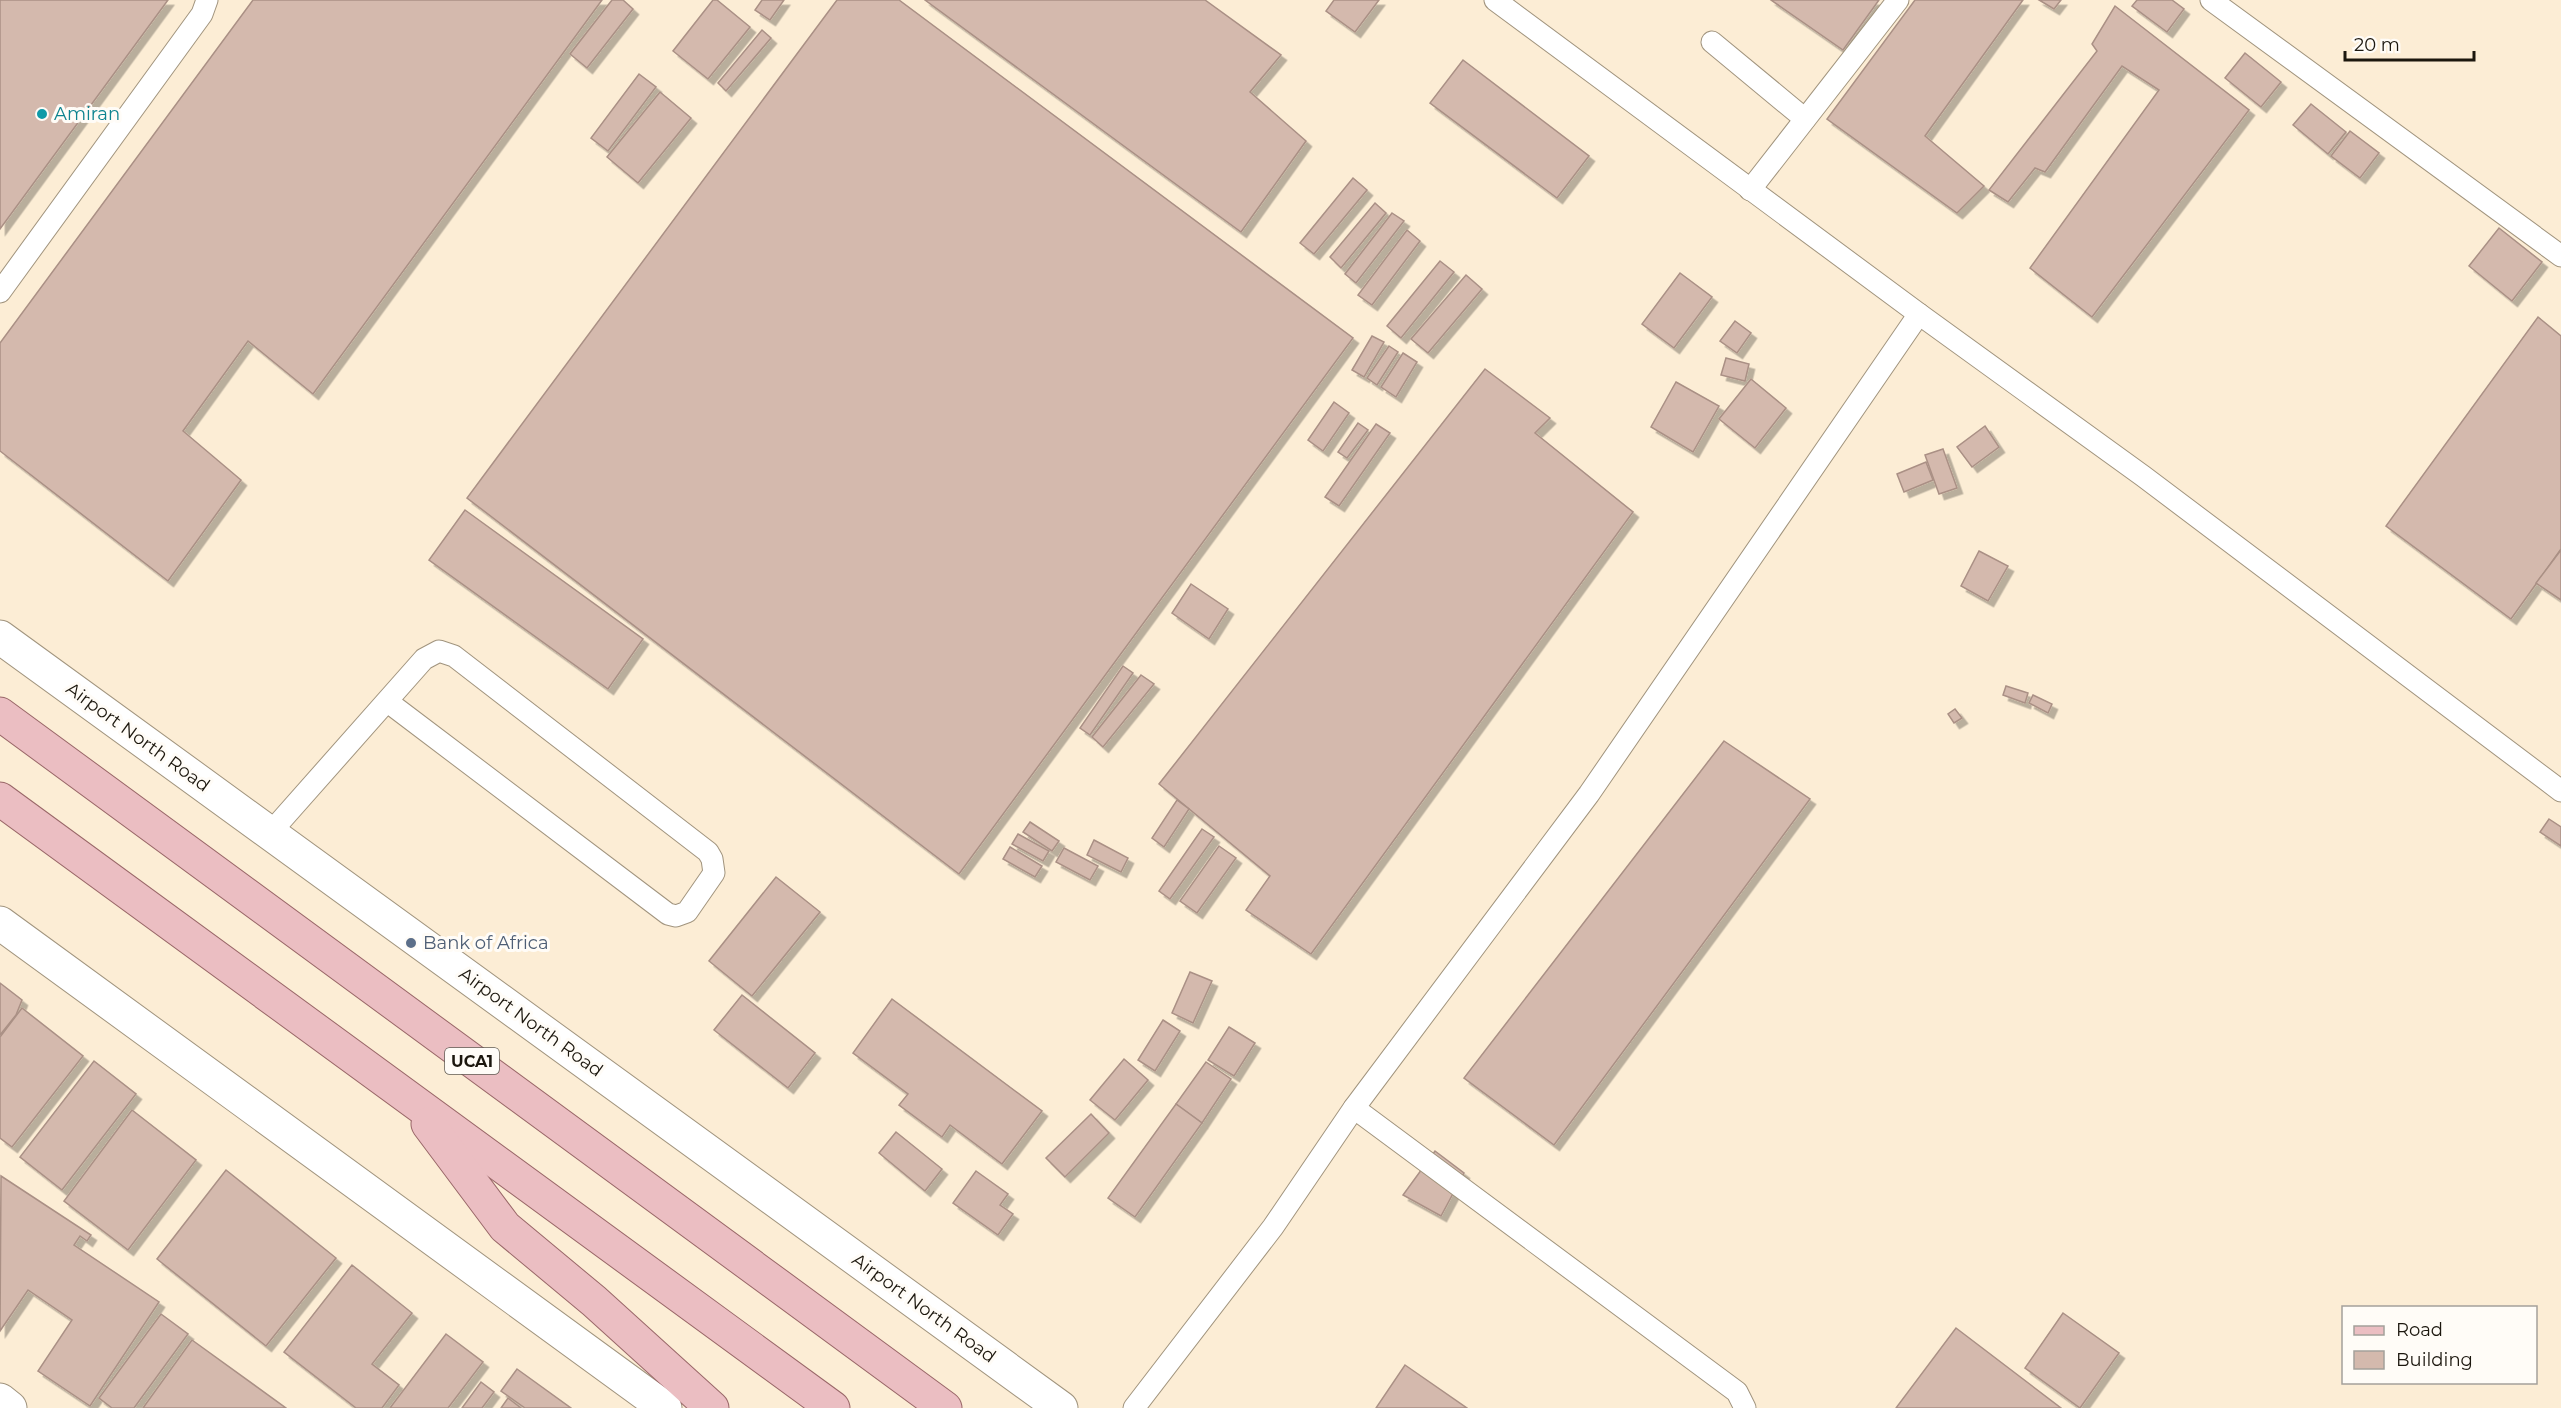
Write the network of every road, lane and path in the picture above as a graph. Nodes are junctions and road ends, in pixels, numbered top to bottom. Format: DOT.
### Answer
graph roads {
  1 [pos="207,0"];
  2 [pos="1495,0"];
  3 [pos="1898,0"];
  4 [pos="2211,0"];
  5 [pos="1712,42"];
  6 [pos="1805,119"];
  7 [pos="1750,190"];
  8 [pos="2561,256"];
  9 [pos="0,292"];
  10 [pos="1919,314"];
  11 [pos="0,637"];
  12 [pos="388,702"];
  13 [pos="0,714"];
  14 [pos="2561,791"];
  15 [pos="0,799"];
  16 [pos="270,833"];
  17 [pos="0,923"];
  18 [pos="408,1098"];
  19 [pos="1354,1108"];
  20 [pos="0,1400"];
  21 [pos="10,1408"];
  22 [pos="665,1408"];
  23 [pos="712,1408"];
  24 [pos="833,1408"];
  25 [pos="945,1408"];
  26 [pos="1061,1408"];
  27 [pos="1134,1408"];
  28 [pos="1745,1408"];
  1 -- 9 [label="lane"];
  2 -- 7 [label="lane"];
  3 -- 6 [label="lane"];
  4 -- 8 [label="lane"];
  5 -- 6 [label="lane"];
  6 -- 7 [label="lane"];
  7 -- 10 [label="lane"];
  10 -- 14 [label="lane"];
  10 -- 19 [label="lane"];
  11 -- 16 [label="main road, Airport North Road"];
  12 -- 12 [label="lane"];
  12 -- 16 [label="lane"];
  13 -- 25 [label="main road, UCA1"];
  15 -- 18 [label="main road"];
  16 -- 26 [label="main road, Airport North Road"];
  17 -- 22 [label="main road"];
  18 -- 23 [label="main road"];
  18 -- 24 [label="main road"];
  19 -- 27 [label="lane"];
  19 -- 28 [label="lane"];
  20 -- 21 [label="main road"];
}
